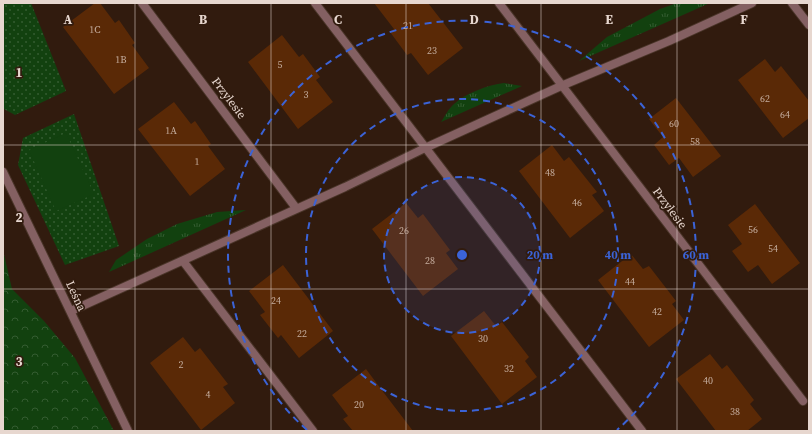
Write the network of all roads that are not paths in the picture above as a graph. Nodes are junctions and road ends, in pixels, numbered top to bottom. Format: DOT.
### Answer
graph roads {
  1 [pos="142,3"];
  2 [pos="315,3"];
  3 [pos="500,3"];
  4 [pos="752,3"];
  5 [pos="792,3"];
  6 [pos="809,26"];
  7 [pos="561,86"];
  8 [pos="425,148"];
  9 [pos="3,172"];
  10 [pos="296,208"];
  11 [pos="183,261"];
  12 [pos="71,311"];
  13 [pos="803,401"];
  14 [pos="128,431"];
  15 [pos="312,431"];
  16 [pos="642,431"];
  1 -- 10 [label="street, Przylesie"];
  2 -- 8 [label="street"];
  3 -- 7 [label="street, Przylesie"];
  4 -- 7 [label="street"];
  5 -- 6 [label="street"];
  7 -- 8 [label="street"];
  7 -- 13 [label="street, Przylesie"];
  8 -- 10 [label="street"];
  8 -- 16 [label="street"];
  9 -- 12 [label="street, Leśna"];
  10 -- 11 [label="street"];
  11 -- 12 [label="street"];
  11 -- 15 [label="street"];
  12 -- 14 [label="street, Leśna"];
}
